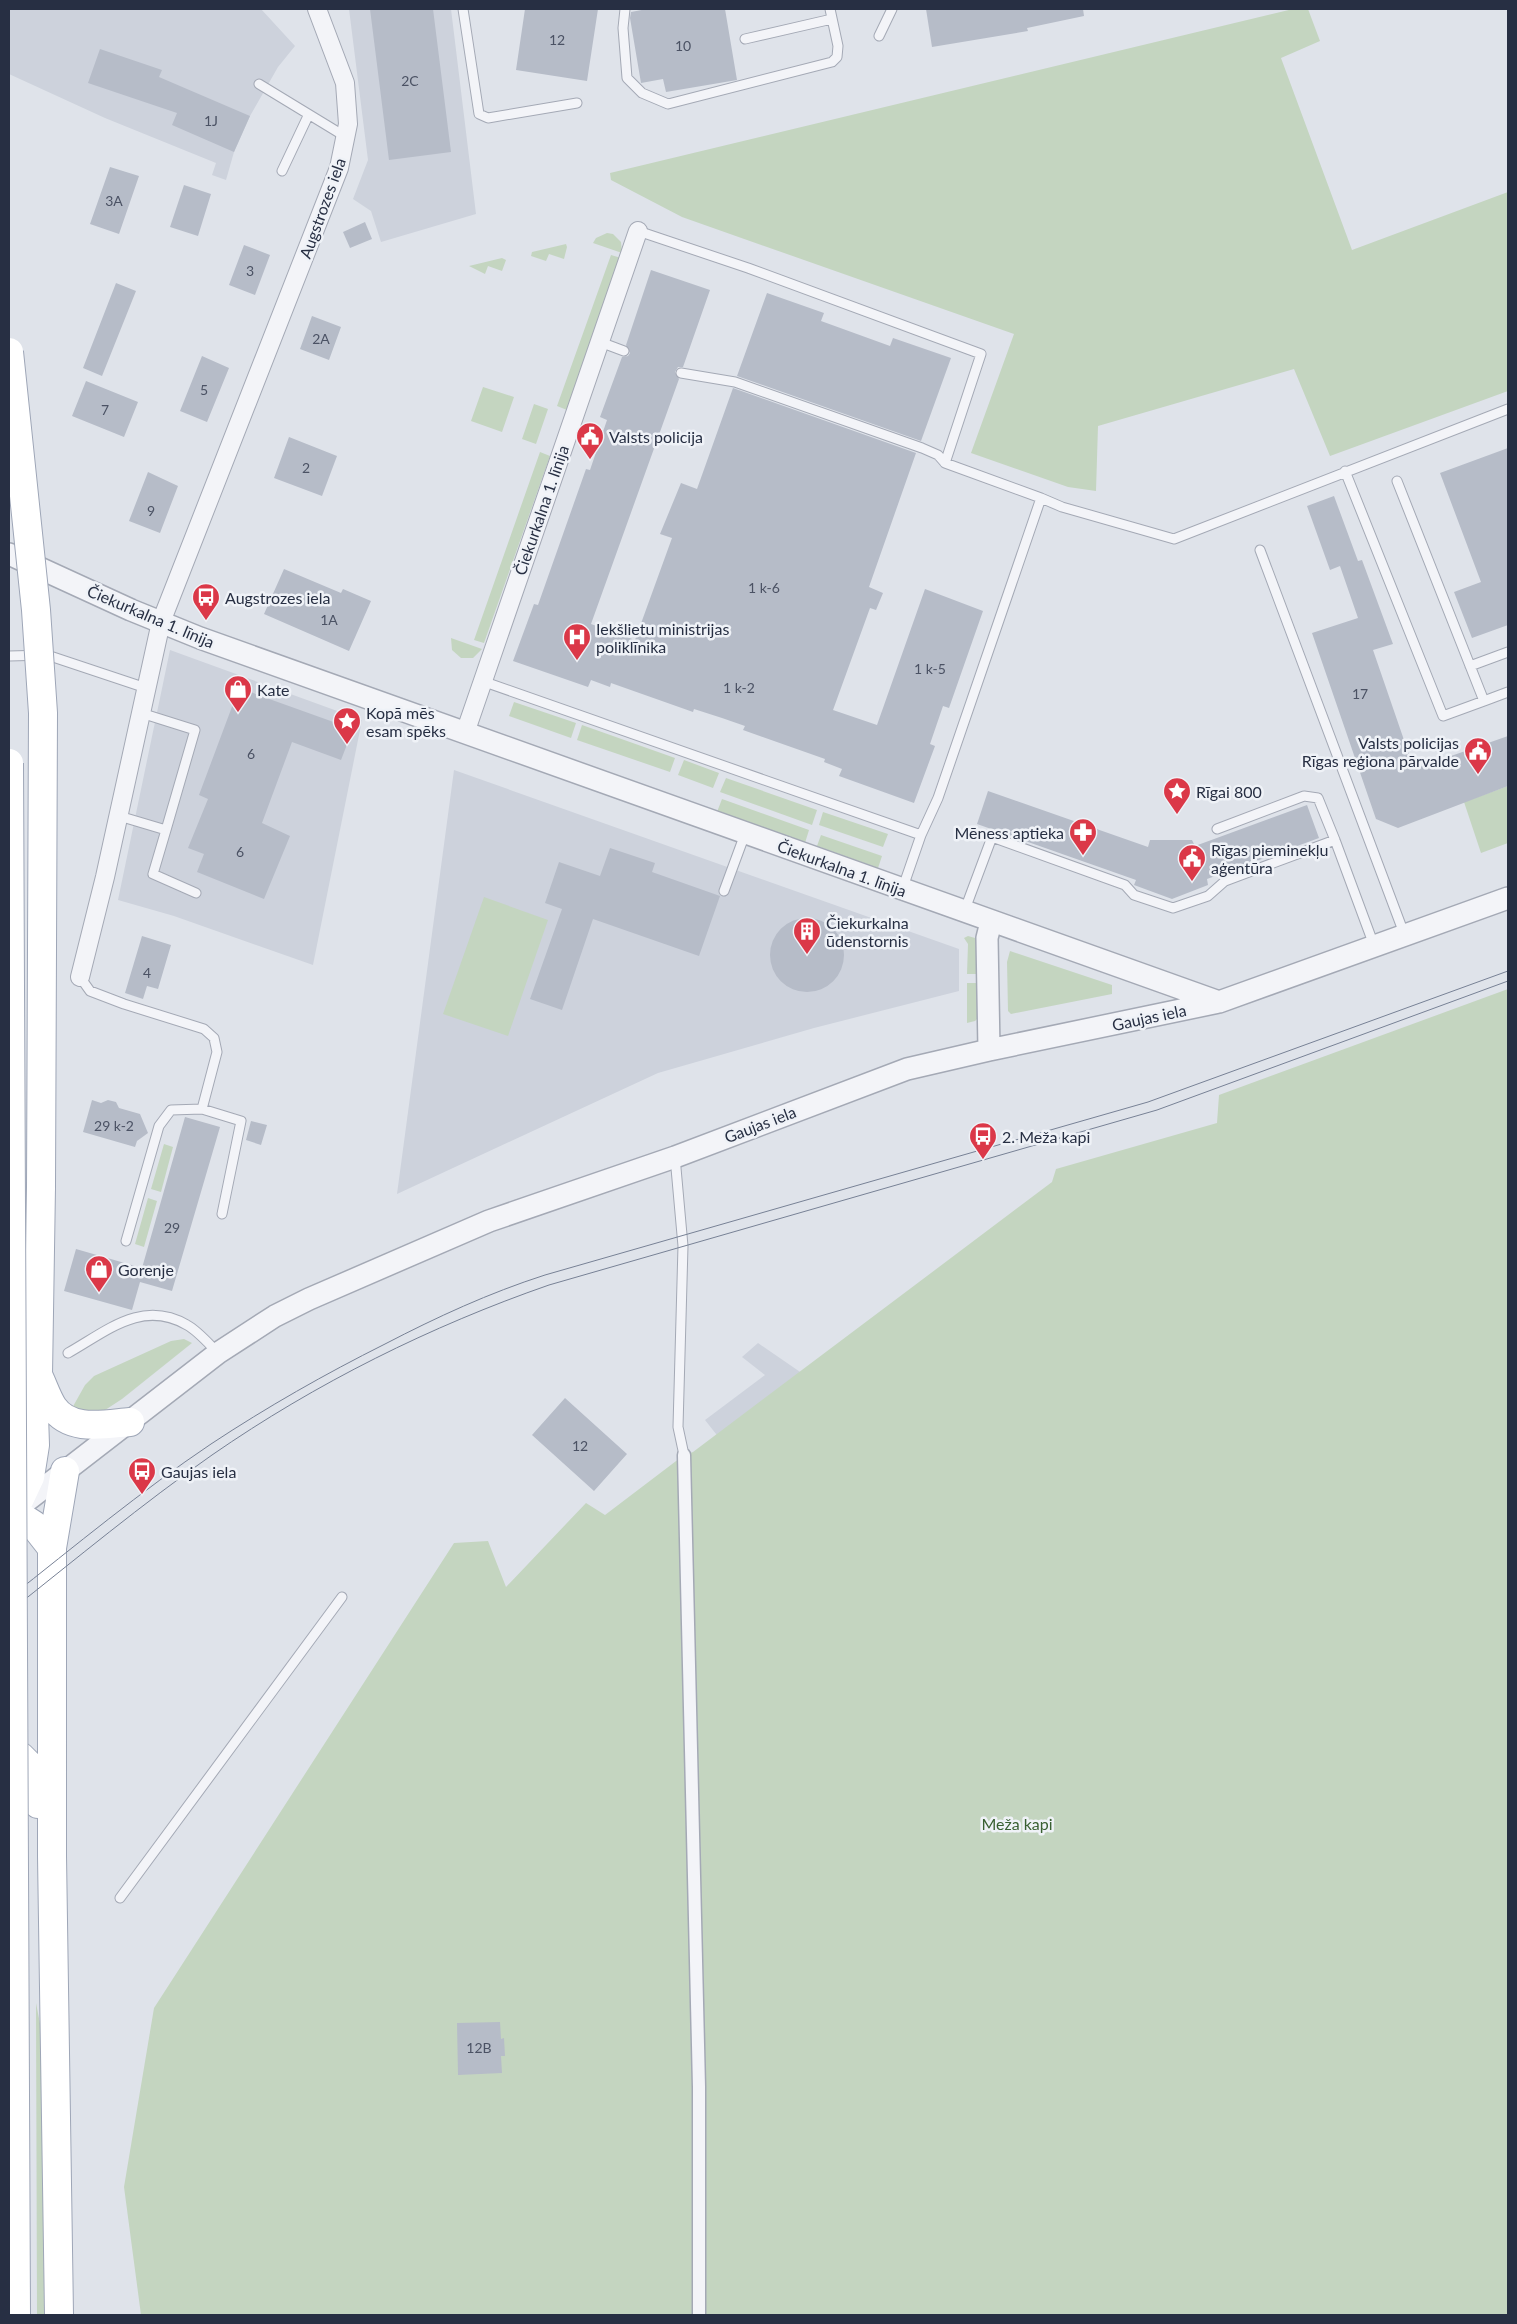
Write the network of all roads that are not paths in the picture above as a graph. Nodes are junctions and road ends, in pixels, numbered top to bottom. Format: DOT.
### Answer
graph roads {
  1 [pos="317,9"];
  2 [pos="463,9"];
  3 [pos="625,9"];
  4 [pos="830,9"];
  5 [pos="892,9"];
  6 [pos="832,19"];
  7 [pos="879,36"];
  8 [pos="745,39"];
  9 [pos="258,84"];
  10 [pos="577,103"];
  11 [pos="308,116"];
  12 [pos="346,138"];
  13 [pos="282,171"];
  14 [pos="638,230"];
  15 [pos="600,342"];
  16 [pos="624,351"];
  17 [pos="9,352"];
  18 [pos="681,372"];
  19 [pos="1508,409"];
  20 [pos="944,463"];
  21 [pos="1345,472"];
  22 [pos="1397,481"];
  23 [pos="1041,498"];
  24 [pos="1260,550"];
  25 [pos="9,554"];
  26 [pos="161,622"];
  27 [pos="1508,652"];
  28 [pos="9,656"];
  29 [pos="1470,666"];
  30 [pos="482,681"];
  31 [pos="146,688"];
  32 [pos="1508,692"];
  33 [pos="1484,701"];
  34 [pos="141,713"];
  35 [pos="465,733"];
  36 [pos="9,763"];
  37 [pos="118,816"];
  38 [pos="1217,829"];
  39 [pos="166,830"];
  40 [pos="745,834"];
  41 [pos="921,835"];
  42 [pos="1335,840"];
  43 [pos="902,890"];
  44 [pos="724,891"];
  45 [pos="196,892"];
  46 [pos="1508,898"];
  47 [pos="964,913"];
  48 [pos="991,922"];
  49 [pos="1405,937"];
  50 [pos="1375,948"];
  51 [pos="80,977"];
  52 [pos="1219,1002"];
  53 [pos="989,1050"];
  54 [pos="202,1109"];
  55 [pos="675,1157"];
  56 [pos="222,1214"];
  57 [pos="126,1241"];
  58 [pos="68,1353"];
  59 [pos="218,1354"];
  60 [pos="38,1375"];
  61 [pos="130,1422"];
  62 [pos="684,1455"];
  63 [pos="65,1471"];
  64 [pos="10,1512"];
  65 [pos="52,1548"];
  66 [pos="342,1597"];
  67 [pos="9,1754"];
  68 [pos="52,1856"];
  69 [pos="120,1898"];
  70 [pos="16,2315"];
  71 [pos="59,2315"];
  72 [pos="699,2315"];
  1 -- 12 [label="street, Augstrozes iela"];
  2 -- 10 [label="lane"];
  3 -- 6 [label="lane"];
  4 -- 6 [label="lane"];
  5 -- 7 [label="lane"];
  6 -- 8 [label="lane"];
  9 -- 11 [label="lane"];
  11 -- 12 [label="lane"];
  11 -- 13 [label="lane"];
  12 -- 26 [label="street, Augstrozes iela"];
  14 -- 15 [label="street, Čiekurkalna 1. līnija"];
  14 -- 20 [label="lane"];
  15 -- 16 [label="lane"];
  15 -- 30 [label="street, Čiekurkalna 1. līnija"];
  17 -- 60 [label="main road, bridge"];
  18 -- 20 [label="lane"];
  19 -- 21 [label="lane"];
  20 -- 23 [label="lane"];
  21 -- 23 [label="lane"];
  21 -- 33 [label="lane"];
  22 -- 29 [label="lane"];
  23 -- 41 [label="lane"];
  24 -- 49 [label="lane"];
  25 -- 26 [label="street, Čiekurkalna 1. līnija"];
  26 -- 31 [label="street, Augstrozes iela"];
  26 -- 35 [label="street, Čiekurkalna 1. līnija"];
  27 -- 29 [label="lane"];
  28 -- 31 [label="lane"];
  29 -- 33 [label="lane"];
  30 -- 35 [label="street, Čiekurkalna 1. līnija"];
  30 -- 41 [label="lane"];
  31 -- 34 [label="street, Augstrozes iela"];
  32 -- 33 [label="lane"];
  34 -- 37 [label="street, Augstrozes iela"];
  34 -- 39 [label="lane"];
  35 -- 40 [label="street, Čiekurkalna 1. līnija"];
  36 -- 70 [label="main road, bridge"];
  37 -- 39 [label="lane"];
  37 -- 51 [label="street, Augstrozes iela"];
  38 -- 42 [label="lane"];
  39 -- 45 [label="lane"];
  40 -- 43 [label="street, Čiekurkalna 1. līnija"];
  40 -- 44 [label="lane"];
  41 -- 43 [label="lane"];
  42 -- 47 [label="lane"];
  42 -- 50 [label="lane"];
  43 -- 47 [label="street, Čiekurkalna 1. līnija"];
  46 -- 49 [label="street, Gaujas iela"];
  47 -- 48 [label="street, Čiekurkalna 1. līnija"];
  48 -- 52 [label="street, Čiekurkalna 1. līnija"];
  48 -- 53 [label="street"];
  49 -- 50 [label="street, Gaujas iela"];
  50 -- 52 [label="street, Gaujas iela"];
  51 -- 54 [label="lane"];
  52 -- 53 [label="street, Gaujas iela"];
  53 -- 55 [label="street, Gaujas iela"];
  54 -- 56 [label="lane"];
  54 -- 57 [label="lane"];
  55 -- 59 [label="street, Gaujas iela"];
  55 -- 62 [label="lane"];
  58 -- 59 [label="lane"];
  59 -- 61 [label="street, Gaujas iela"];
  60 -- 61 [label="main road"];
  60 -- 64 [label="main road"];
  61 -- 63 [label="street, Gaujas iela"];
  62 -- 72 [label="street"];
  63 -- 64 [label="street, Gaujas iela"];
  63 -- 65 [label="main road"];
  64 -- 65 [label="main road"];
  65 -- 68 [label="main road"];
  66 -- 69 [label="lane"];
  67 -- 68 [label="main road"];
  68 -- 71 [label="main road"];
}
